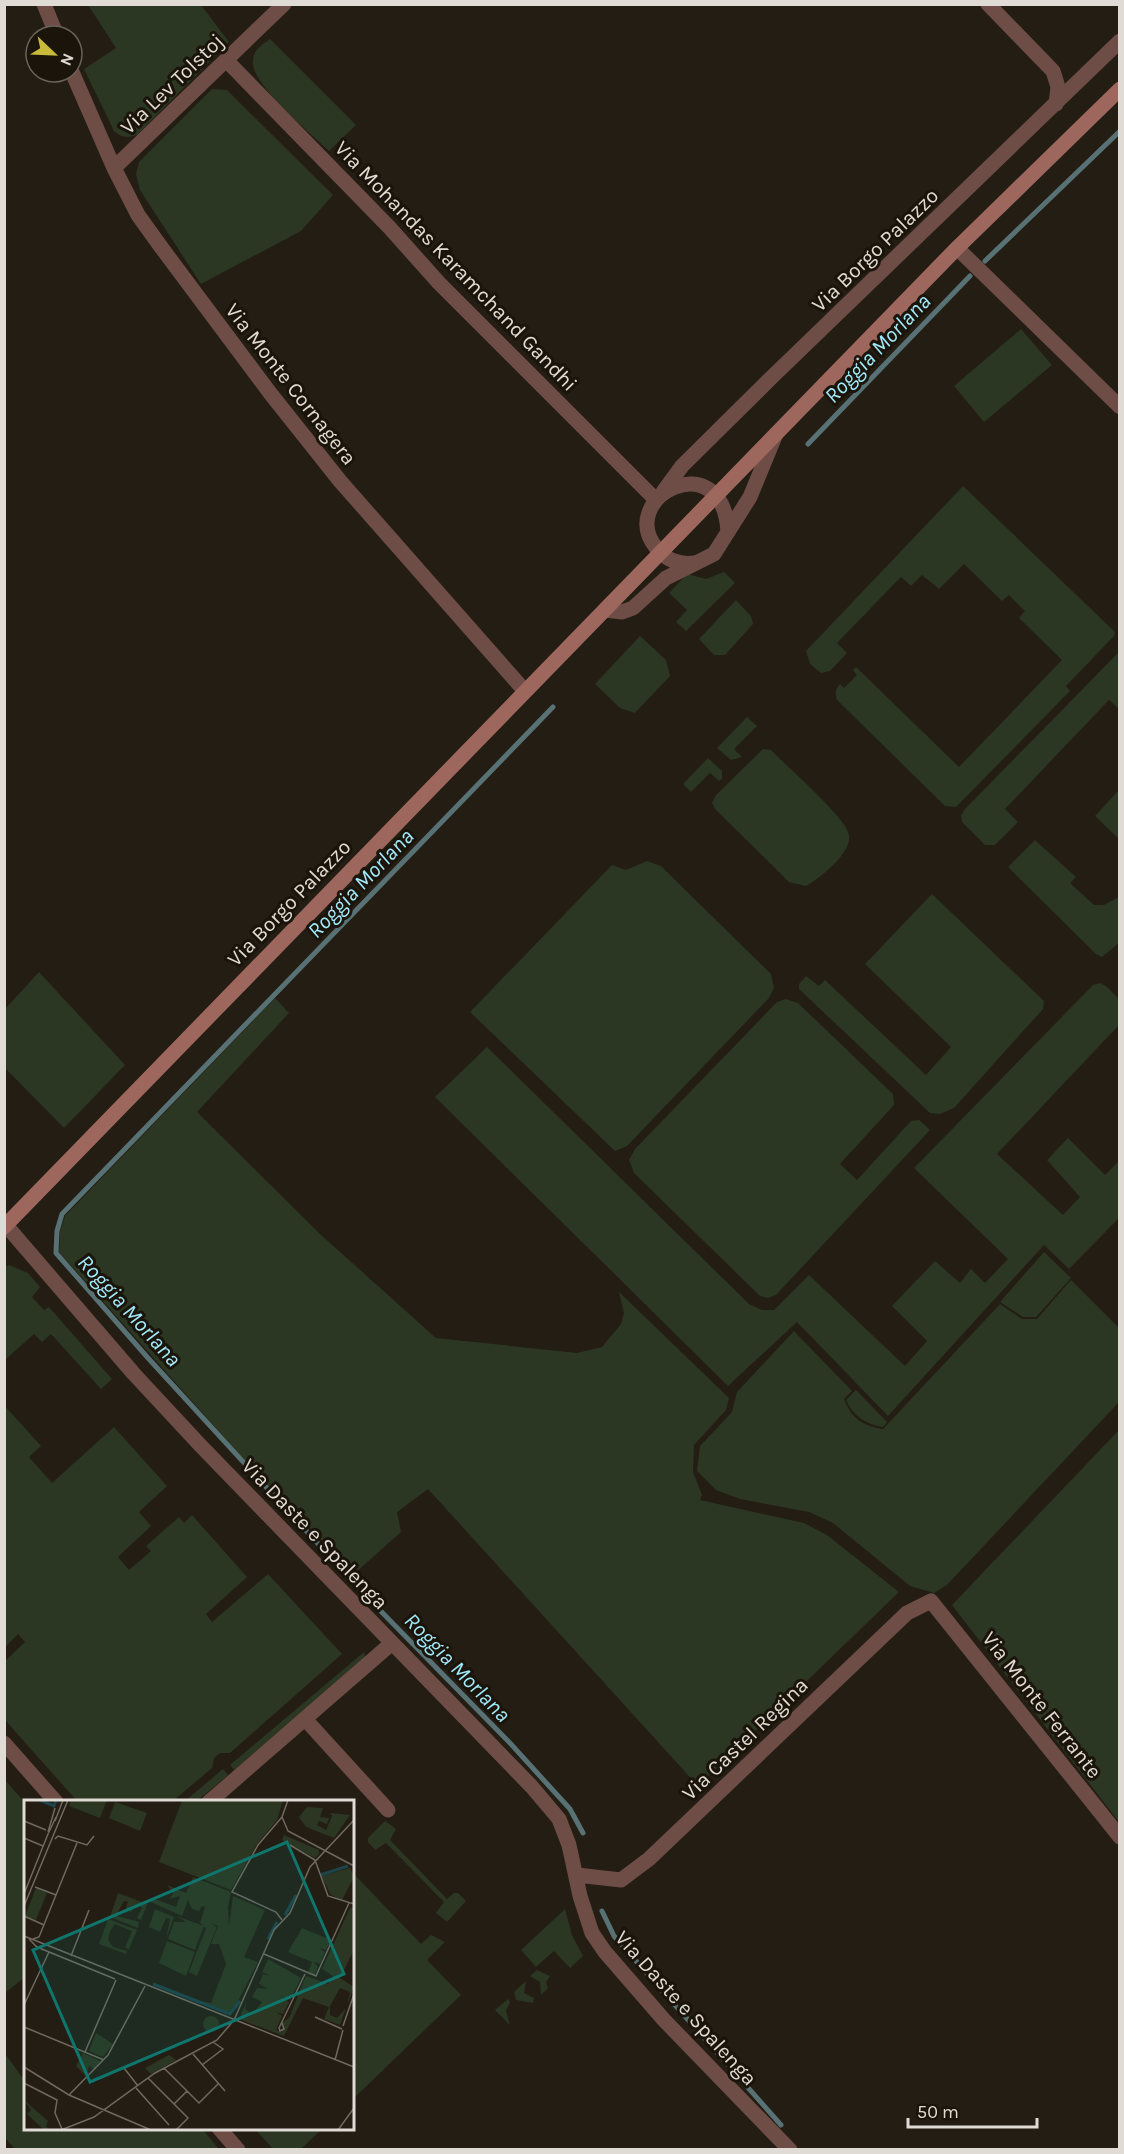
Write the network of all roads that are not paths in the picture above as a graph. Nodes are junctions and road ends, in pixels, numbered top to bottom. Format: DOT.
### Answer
graph roads {
  1 [pos="44,4"];
  2 [pos="284,4"];
  3 [pos="988,4"];
  4 [pos="52,24"];
  5 [pos="1119,41"];
  6 [pos="227,61"];
  7 [pos="77,84"];
  8 [pos="1119,88"];
  9 [pos="1056,104"];
  10 [pos="114,168"];
  11 [pos="957,248"];
  12 [pos="1119,406"];
  13 [pos="776,434"];
  14 [pos="717,495"];
  15 [pos="659,496"];
  16 [pos="728,532"];
  17 [pos="660,553"];
  18 [pos="700,562"];
  19 [pos="605,610"];
  20 [pos="524,690"];
  21 [pos="5,1225"];
  22 [pos="931,1601"];
  23 [pos="392,1644"];
  24 [pos="304,1719"];
  25 [pos="4,1743"];
  26 [pos="54,1800"];
  27 [pos="211,1800"];
  28 [pos="388,1810"];
  29 [pos="1119,1837"];
  30 [pos="577,1875"];
  31 [pos="221,2130"];
  32 [pos="771,2132"];
  33 [pos="238,2150"];
  34 [pos="772,2150"];
  35 [pos="790,2150"];
  1 -- 4 [label="street"];
  2 -- 6 [label="street, Via Lev Tolstoj"];
  3 -- 9 [label="street"];
  5 -- 9 [label="street, Via Borgo Palazzo"];
  6 -- 10 [label="street, Via Lev Tolstoj"];
  6 -- 15 [label="street, Via Mohandas Karamchand Gandhi"];
  7 -- 10 [label="street, Via Monte Cornagera"];
  8 -- 11 [label="main road, Via Borgo Palazzo"];
  9 -- 15 [label="street, Via Borgo Palazzo"];
  10 -- 20 [label="street, Via Monte Cornagera"];
  11 -- 12 [label="street"];
  11 -- 13 [label="main road, Via Borgo Palazzo"];
  13 -- 14 [label="main road, Via Borgo Palazzo"];
  13 -- 16 [label="street, Via Borgo Palazzo"];
  14 -- 15 [label="street"];
  14 -- 16 [label="street"];
  14 -- 17 [label="main road, Via Borgo Palazzo"];
  15 -- 17 [label="street, Via Borgo Palazzo"];
  16 -- 18 [label="street, Via Borgo Palazzo"];
  17 -- 18 [label="street"];
  17 -- 19 [label="main road, Via Borgo Palazzo"];
  18 -- 19 [label="street, Via Borgo Palazzo"];
  19 -- 20 [label="main road, Via Borgo Palazzo"];
  20 -- 21 [label="main road, Via Borgo Palazzo"];
  21 -- 23 [label="street, Via Daste e Spalenga"];
  22 -- 29 [label="street, Via Monte Ferrante"];
  22 -- 30 [label="street, Via Castel Regina"];
  23 -- 24 [label="street"];
  23 -- 30 [label="street, Via Daste e Spalenga"];
  24 -- 27 [label="street"];
  24 -- 28 [label="street"];
  25 -- 26 [label="street"];
  30 -- 32 [label="street, Via Daste e Spalenga"];
  31 -- 33 [label="street"];
  32 -- 34 [label="street"];
  32 -- 35 [label="street, Via Daste e Spalenga"];
}
